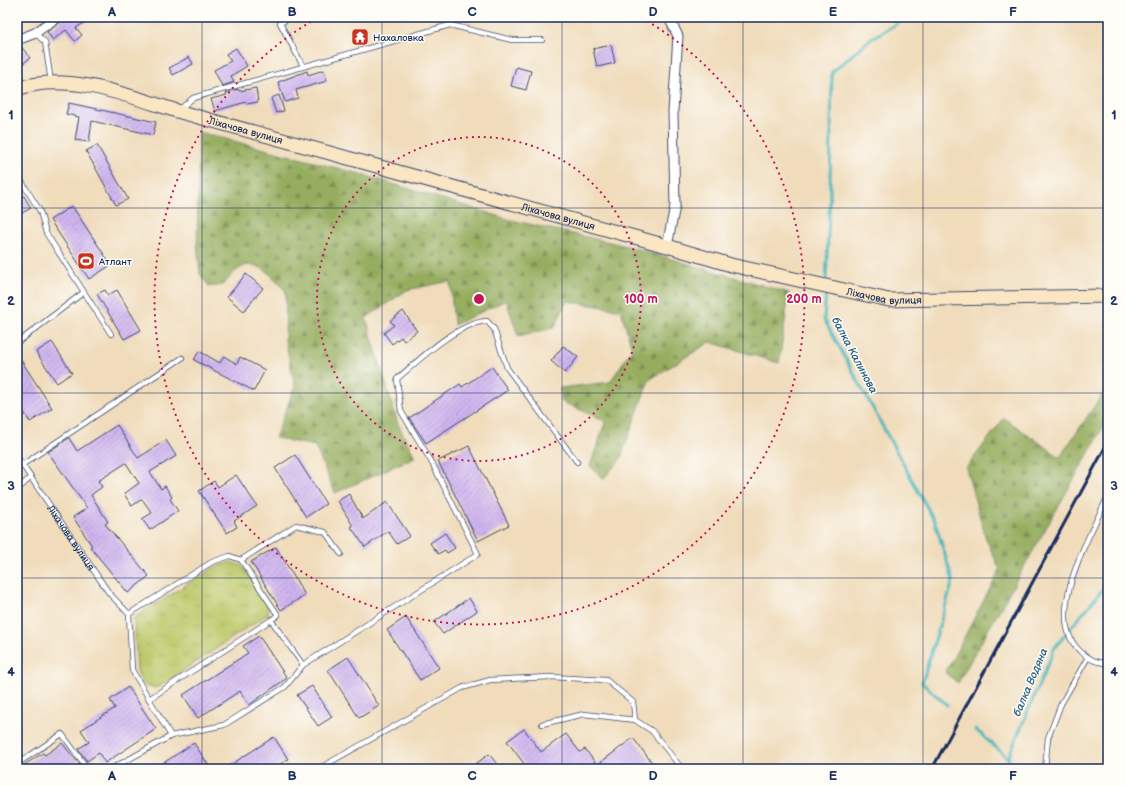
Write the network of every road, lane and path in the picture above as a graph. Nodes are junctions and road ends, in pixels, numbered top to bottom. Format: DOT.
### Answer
graph roads {
  1 [pos="57,17"];
  2 [pos="291,17"];
  3 [pos="670,17"];
  4 [pos="35,33"];
  5 [pos="17,40"];
  6 [pos="542,40"];
  7 [pos="304,66"];
  8 [pos="51,82"];
  9 [pos="17,89"];
  10 [pos="177,111"];
  11 [pos="17,174"];
  12 [pos="667,246"];
  13 [pos="84,292"];
  14 [pos="1108,296"];
  15 [pos="111,334"];
  16 [pos="17,344"];
  17 [pos="182,358"];
  18 [pos="17,457"];
  19 [pos="577,462"];
  20 [pos="22,465"];
  21 [pos="31,477"];
  22 [pos="17,490"];
  23 [pos="1108,496"];
  24 [pos="341,554"];
  25 [pos="241,560"];
  26 [pos="129,614"];
  27 [pos="271,620"];
  28 [pos="1088,657"];
  29 [pos="1108,662"];
  30 [pos="303,664"];
  31 [pos="149,699"];
  32 [pos="635,720"];
  33 [pos="542,724"];
  34 [pos="171,736"];
  35 [pos="17,764"];
  36 [pos="88,769"];
  37 [pos="111,769"];
  38 [pos="318,769"];
  39 [pos="682,769"];
  40 [pos="1046,769"];
  1 -- 4 [label="street"];
  2 -- 7 [label="lane"];
  3 -- 12 [label="street"];
  4 -- 5 [label="street"];
  4 -- 8 [label="lane"];
  6 -- 7 [label="lane"];
  7 -- 10 [label="lane"];
  8 -- 9 [label="street, Ліхачова вулиця"];
  8 -- 10 [label="street, Ліхачова вулиця"];
  10 -- 12 [label="street, Ліхачова вулиця"];
  11 -- 13 [label="lane"];
  12 -- 14 [label="street, Ліхачова вулиця"];
  13 -- 15 [label="lane"];
  13 -- 16 [label="lane"];
  17 -- 20 [label="lane"];
  18 -- 20 [label="lane, Ліхачова вулиця"];
  19 -- 30 [label="lane"];
  20 -- 21 [label="lane, Ліхачова вулиця"];
  21 -- 22 [label="lane"];
  21 -- 26 [label="lane, Ліхачова вулиця"];
  23 -- 28 [label="lane"];
  24 -- 25 [label="lane"];
  25 -- 26 [label="lane"];
  25 -- 27 [label="lane"];
  26 -- 31 [label="lane"];
  27 -- 30 [label="lane"];
  27 -- 31 [label="lane"];
  28 -- 29 [label="lane"];
  28 -- 40 [label="lane"];
  30 -- 34 [label="lane"];
  31 -- 34 [label="lane"];
  32 -- 33 [label="lane"];
  32 -- 38 [label="lane"];
  32 -- 39 [label="lane"];
  34 -- 37 [label="lane"];
  35 -- 36 [label="lane"];
}
